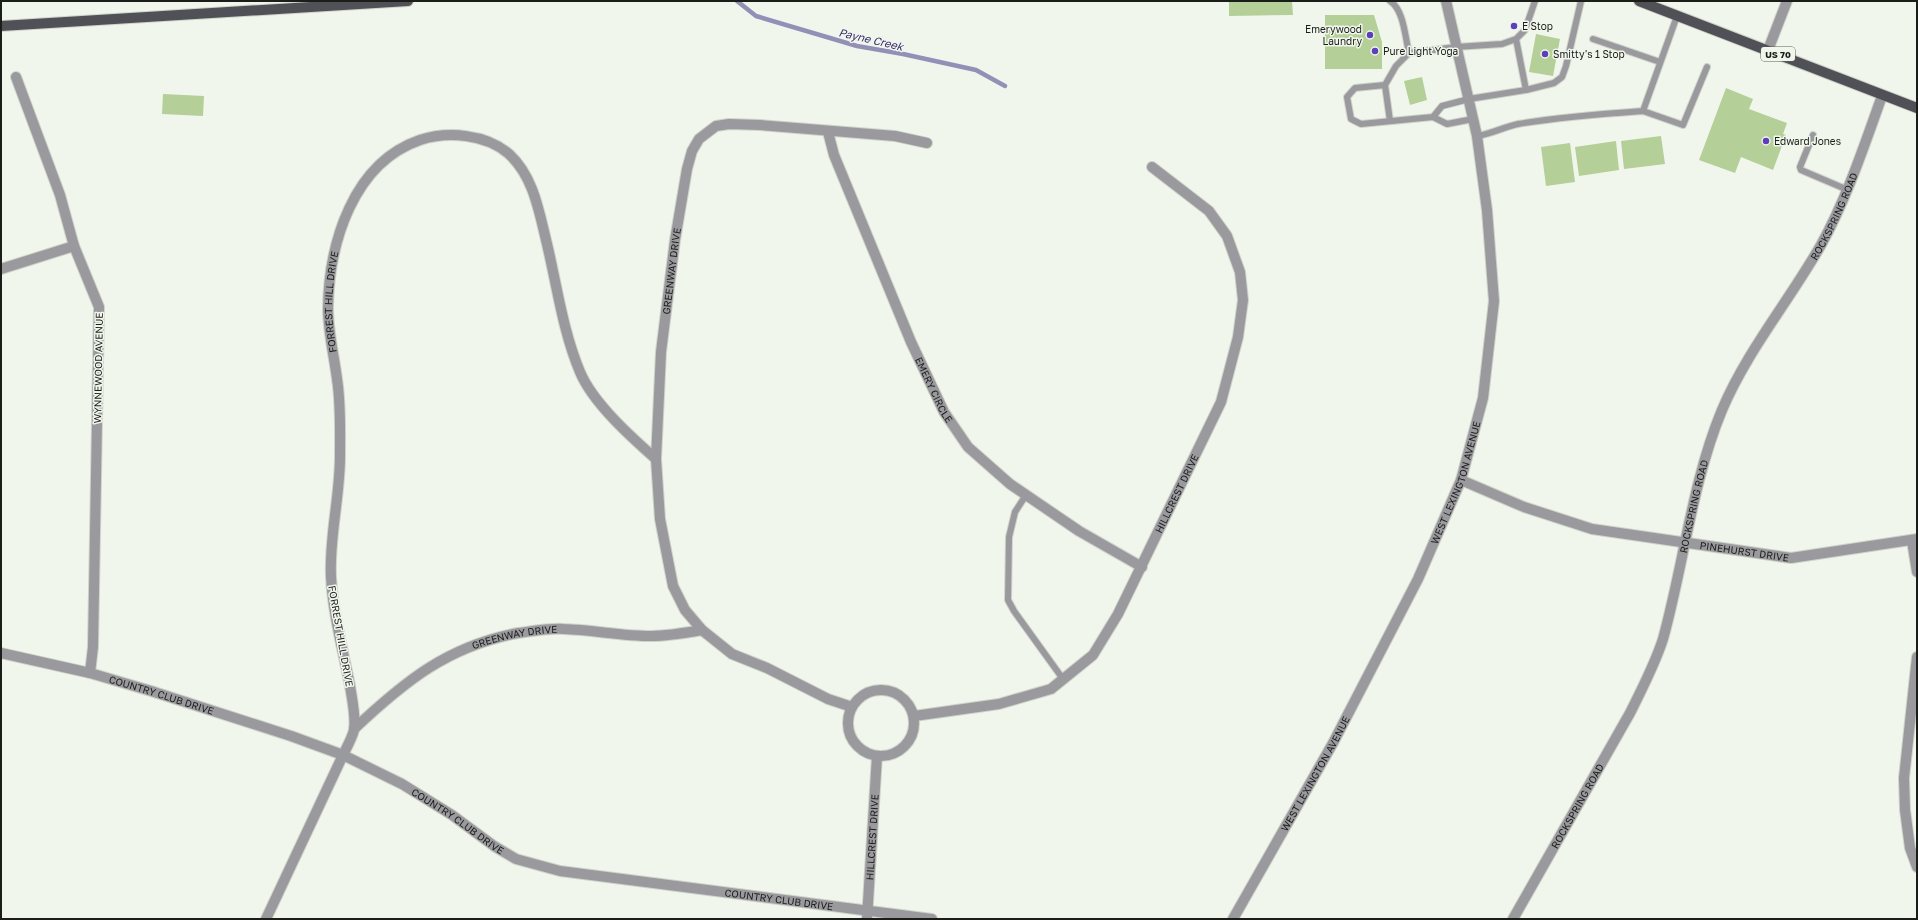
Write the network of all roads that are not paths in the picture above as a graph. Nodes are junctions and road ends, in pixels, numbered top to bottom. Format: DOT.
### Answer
graph roads {
  1 [pos="408,1"];
  2 [pos="1390,1"];
  3 [pos="1446,1"];
  4 [pos="1534,1"];
  5 [pos="1581,1"];
  6 [pos="1639,1"];
  7 [pos="1787,1"];
  8 [pos="386,2"];
  9 [pos="356,3"];
  10 [pos="1677,16"];
  11 [pos="1,26"];
  12 [pos="1516,39"];
  13 [pos="1593,39"];
  14 [pos="1456,47"];
  15 [pos="1768,50"];
  16 [pos="1408,53"];
  17 [pos="1660,62"];
  18 [pos="1707,67"];
  19 [pos="16,77"];
  20 [pos="1385,85"];
  21 [pos="1526,90"];
  22 [pos="1882,96"];
  23 [pos="1469,99"];
  24 [pos="1917,108"];
  25 [pos="1643,111"];
  26 [pos="1433,117"];
  27 [pos="1473,119"];
  28 [pos="1390,121"];
  29 [pos="828,132"];
  30 [pos="1813,135"];
  31 [pos="1477,136"];
  32 [pos="927,143"];
  33 [pos="1152,167"];
  34 [pos="1848,190"];
  35 [pos="74,246"];
  36 [pos="1,268"];
  37 [pos="656,459"];
  38 [pos="1461,480"];
  39 [pos="1026,495"];
  40 [pos="1915,540"];
  41 [pos="1686,542"];
  42 [pos="1142,567"];
  43 [pos="1917,572"];
  44 [pos="702,630"];
  45 [pos="1,654"];
  46 [pos="1917,657"];
  47 [pos="90,673"];
  48 [pos="1063,679"];
  49 [pos="852,707"];
  50 [pos="914,716"];
  51 [pos="354,729"];
  52 [pos="1913,745"];
  53 [pos="343,755"];
  54 [pos="877,756"];
  55 [pos="1917,867"];
  56 [pos="868,914"];
  57 [pos="266,919"];
  58 [pos="932,919"];
  59 [pos="1234,919"];
  60 [pos="1513,919"];
  1 -- 8 [label="main road"];
  2 -- 16 [label="lane"];
  3 -- 14 [label="street, WEST LEXINGTON AVENUE"];
  4 -- 12 [label="lane"];
  5 -- 21 [label="lane"];
  6 -- 10 [label="main road, US 70"];
  7 -- 15 [label="street"];
  8 -- 9 [label="main road"];
  9 -- 11 [label="main road"];
  10 -- 15 [label="main road, US 70"];
  10 -- 17 [label="lane"];
  12 -- 14 [label="lane"];
  12 -- 21 [label="lane"];
  13 -- 17 [label="lane"];
  14 -- 16 [label="lane"];
  14 -- 23 [label="street, WEST LEXINGTON AVENUE"];
  15 -- 22 [label="main road, US 70"];
  16 -- 20 [label="lane"];
  17 -- 25 [label="lane"];
  18 -- 25 [label="lane"];
  19 -- 35 [label="street, WYNNEWOOD AVENUE"];
  20 -- 28 [label="lane"];
  20 -- 28 [label="lane"];
  21 -- 23 [label="lane"];
  22 -- 24 [label="main road, US 70"];
  22 -- 34 [label="street, ROCKSPRING ROAD"];
  23 -- 26 [label="lane"];
  23 -- 27 [label="street, WEST LEXINGTON AVENUE"];
  25 -- 31 [label="lane"];
  26 -- 27 [label="lane"];
  26 -- 28 [label="lane"];
  27 -- 31 [label="street, WEST LEXINGTON AVENUE"];
  29 -- 32 [label="street, GREENWAY DRIVE"];
  29 -- 37 [label="street, GREENWAY DRIVE"];
  29 -- 39 [label="street, EMERY CIRCLE"];
  30 -- 34 [label="lane"];
  31 -- 38 [label="street, WEST LEXINGTON AVENUE"];
  33 -- 42 [label="street, HILLCREST DRIVE"];
  34 -- 41 [label="street, ROCKSPRING ROAD"];
  35 -- 36 [label="street"];
  35 -- 47 [label="street, WYNNEWOOD AVENUE"];
  37 -- 44 [label="street, GREENWAY DRIVE"];
  37 -- 51 [label="street, FORREST HILL DRIVE"];
  38 -- 41 [label="street, PINEHURST DRIVE"];
  38 -- 59 [label="street, WEST LEXINGTON AVENUE"];
  39 -- 42 [label="street, EMERY CIRCLE"];
  39 -- 48 [label="lane"];
  40 -- 41 [label="street, PINEHURST DRIVE"];
  40 -- 43 [label="street"];
  41 -- 60 [label="street, ROCKSPRING ROAD"];
  42 -- 48 [label="street, HILLCREST DRIVE"];
  44 -- 49 [label="street, GREENWAY DRIVE"];
  44 -- 51 [label="street, GREENWAY DRIVE"];
  45 -- 47 [label="street, COUNTRY CLUB DRIVE"];
  46 -- 52 [label="street"];
  47 -- 53 [label="street, COUNTRY CLUB DRIVE"];
  48 -- 50 [label="street, HILLCREST DRIVE"];
  49 -- 50 [label="street"];
  49 -- 54 [label="street"];
  50 -- 54 [label="street"];
  51 -- 53 [label="street, FORREST HILL DRIVE"];
  52 -- 55 [label="street"];
  53 -- 56 [label="street, COUNTRY CLUB DRIVE"];
  53 -- 57 [label="street, FORREST HILL DRIVE"];
  54 -- 56 [label="street, HILLCREST DRIVE"];
  56 -- 58 [label="street, COUNTRY CLUB DRIVE"];
}
